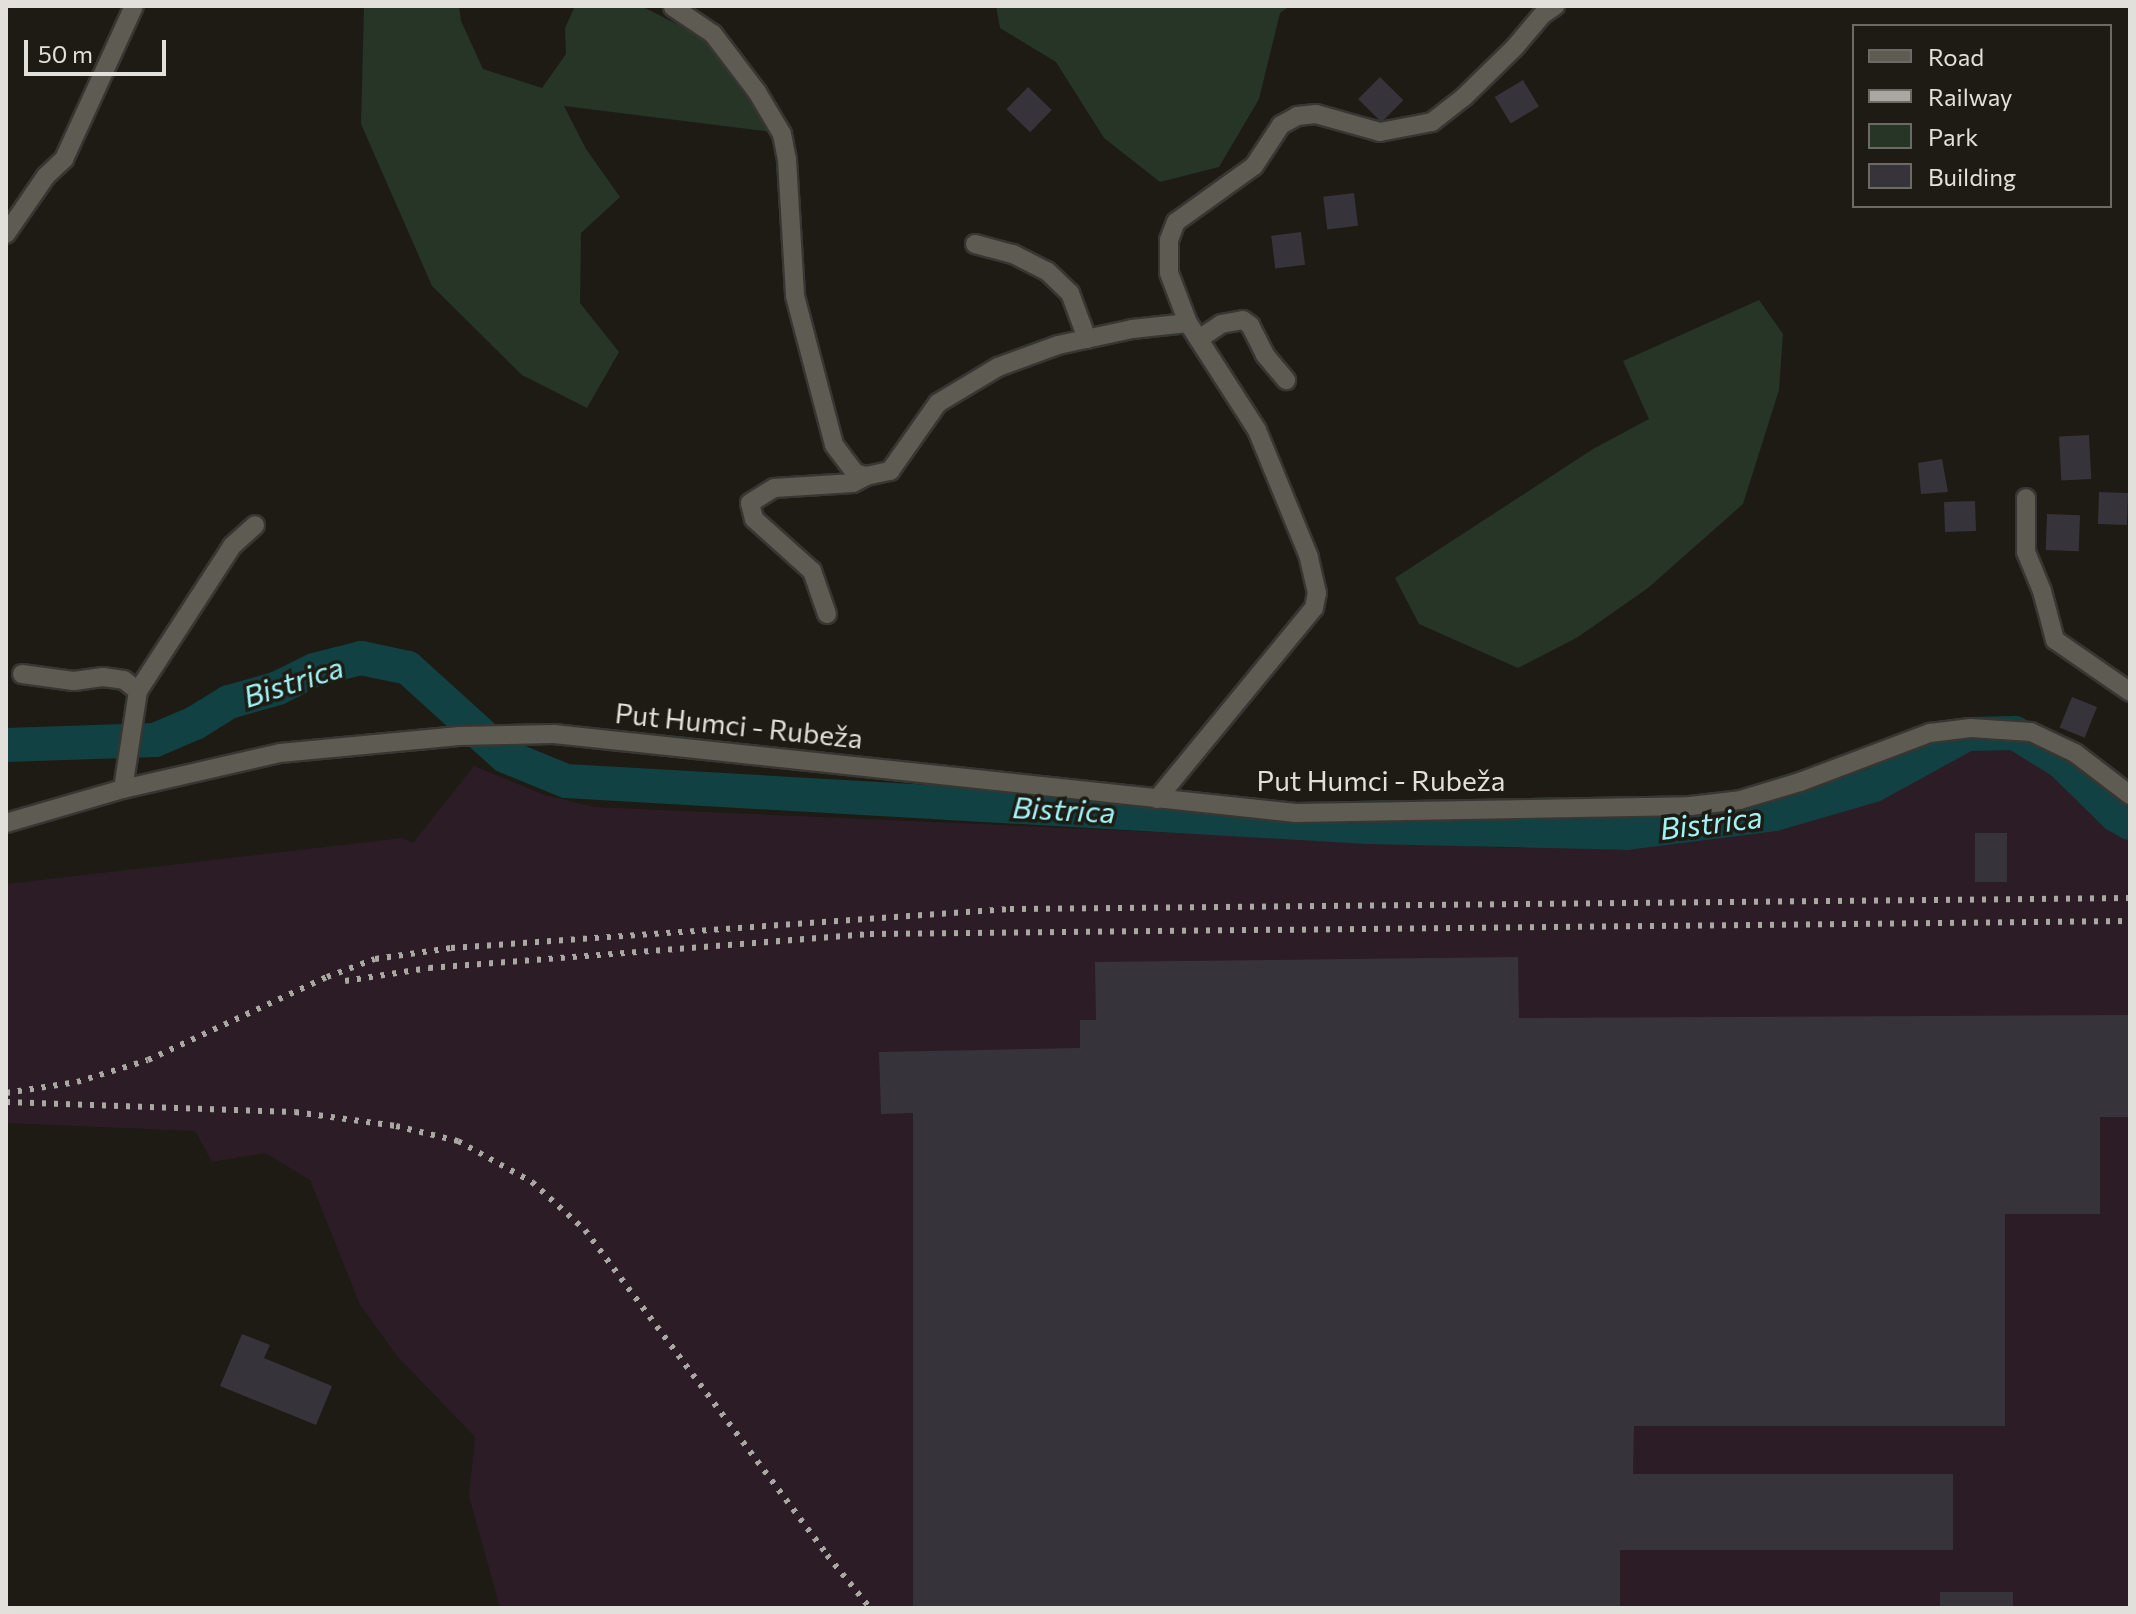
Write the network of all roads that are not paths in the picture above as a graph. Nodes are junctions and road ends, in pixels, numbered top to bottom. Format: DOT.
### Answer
graph roads {
  1 [pos="134,6"];
  2 [pos="1555,6"];
  3 [pos="673,7"];
  4 [pos="6,234"];
  5 [pos="975,244"];
  6 [pos="1193,331"];
  7 [pos="1087,339"];
  8 [pos="1286,380"];
  9 [pos="866,476"];
  10 [pos="2026,498"];
  11 [pos="255,525"];
  12 [pos="827,614"];
  13 [pos="22,674"];
  14 [pos="138,691"];
  15 [pos="2130,692"];
  16 [pos="123,789"];
  17 [pos="2130,795"];
  18 [pos="1157,799"];
  19 [pos="6,823"];
  1 -- 4 [label="street"];
  2 -- 6 [label="street"];
  3 -- 9 [label="street"];
  5 -- 7 [label="street"];
  6 -- 7 [label="street"];
  6 -- 8 [label="street"];
  6 -- 18 [label="street"];
  7 -- 9 [label="street"];
  9 -- 12 [label="street"];
  10 -- 15 [label="street"];
  11 -- 14 [label="street"];
  13 -- 14 [label="street"];
  14 -- 16 [label="street"];
  16 -- 18 [label="street, Put Humci - Rubeža"];
  16 -- 19 [label="street"];
  17 -- 18 [label="street, Put Humci - Rubeža"];
}
